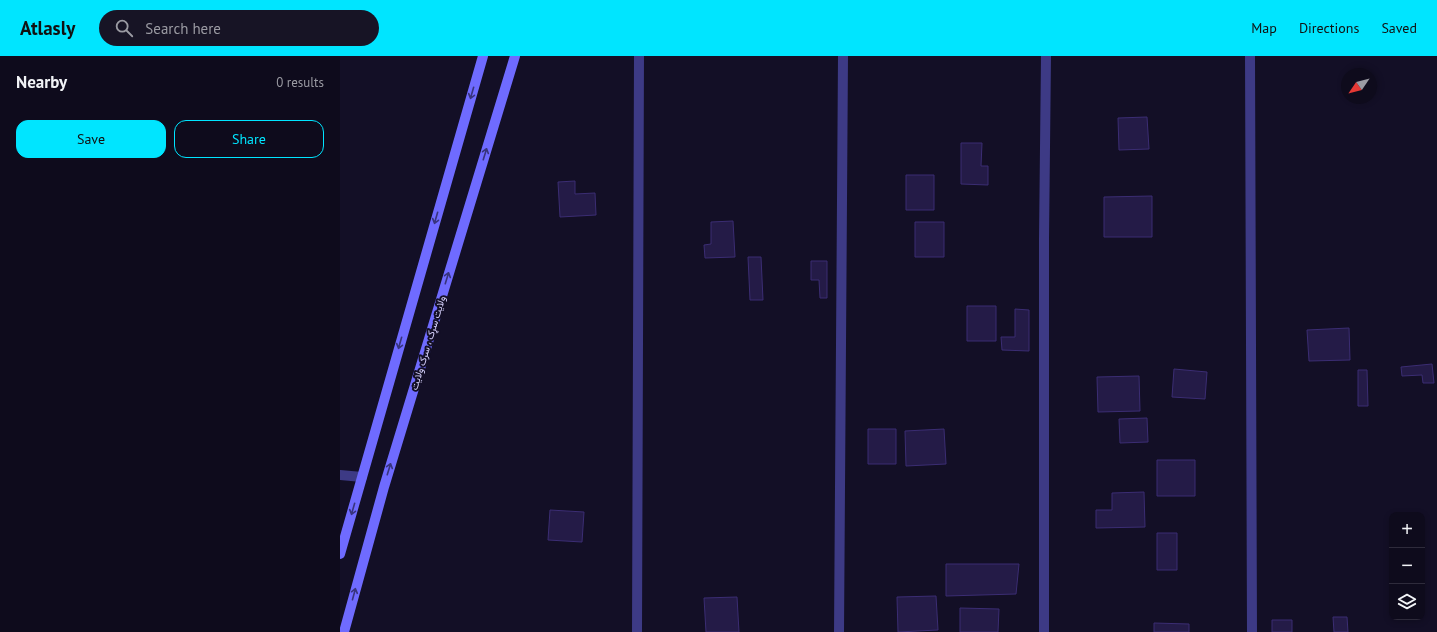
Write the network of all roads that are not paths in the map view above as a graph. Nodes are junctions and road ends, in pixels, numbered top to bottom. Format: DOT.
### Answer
graph roads {
  1 [pos="482,56"];
  2 [pos="515,56"];
  3 [pos="640,56"];
  4 [pos="843,56"];
  5 [pos="1046,56"];
  6 [pos="1250,56"];
  7 [pos="340,476"];
  8 [pos="362,477"];
  9 [pos="340,554"];
  10 [pos="344,632"];
  11 [pos="637,632"];
  12 [pos="839,632"];
  13 [pos="1044,632"];
  14 [pos="1252,632"];
  1 -- 8 [label="main road, one-way"];
  10 -- 2 [label="main road, ولایت سړک ، سرک ولایت, one-way"];
  3 -- 11 [label="street"];
  4 -- 12 [label="street"];
  5 -- 13 [label="street"];
  6 -- 14 [label="street"];
  7 -- 8 [label="street"];
  8 -- 9 [label="main road, one-way"];
}
